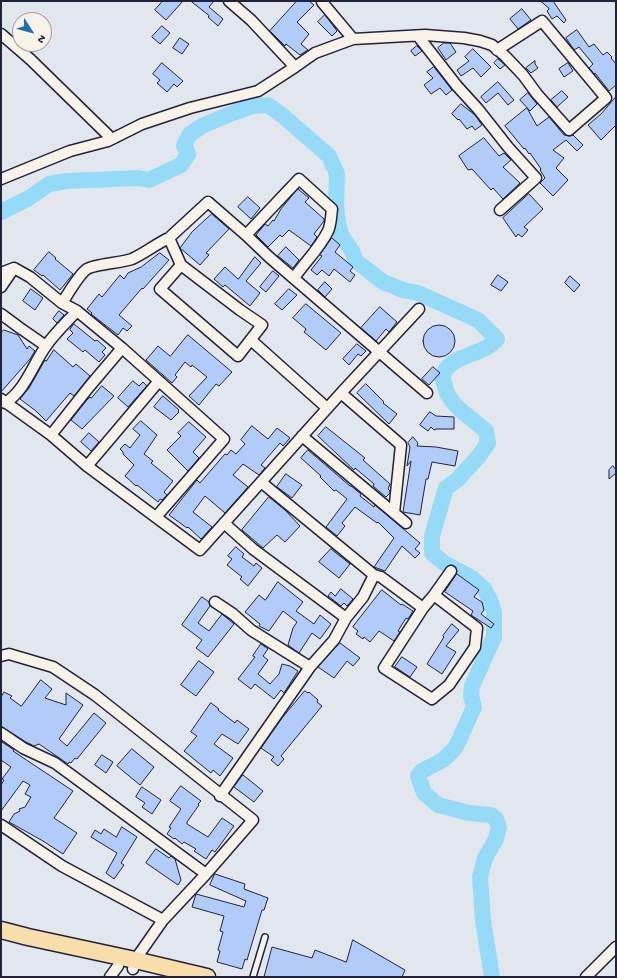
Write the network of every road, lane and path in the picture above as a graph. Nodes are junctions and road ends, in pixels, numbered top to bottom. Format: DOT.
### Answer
graph roads {
  1 [pos="229,1"];
  2 [pos="322,1"];
  3 [pos="1,34"];
  4 [pos="418,36"];
  5 [pos="353,39"];
  6 [pos="498,50"];
  7 [pos="295,67"];
  8 [pos="112,139"];
  9 [pos="1,179"];
  10 [pos="500,210"];
  11 [pos="246,235"];
  12 [pos="169,238"];
  13 [pos="182,265"];
  14 [pos="14,268"];
  15 [pos="1,273"];
  16 [pos="294,278"];
  17 [pos="1,287"];
  18 [pos="62,303"];
  19 [pos="419,309"];
  20 [pos="77,311"];
  21 [pos="1,314"];
  22 [pos="251,340"];
  23 [pos="46,346"];
  24 [pos="122,348"];
  25 [pos="379,352"];
  26 [pos="159,381"];
  27 [pos="341,392"];
  28 [pos="427,392"];
  29 [pos="3,401"];
  30 [pos="327,408"];
  31 [pos="51,435"];
  32 [pos="302,436"];
  33 [pos="87,466"];
  34 [pos="261,482"];
  35 [pos="394,513"];
  36 [pos="156,517"];
  37 [pos="224,523"];
  38 [pos="406,523"];
  39 [pos="451,571"];
  40 [pos="374,575"];
  41 [pos="434,595"];
  42 [pos="215,602"];
  43 [pos="424,608"];
  44 [pos="346,618"];
  45 [pos="1,656"];
  46 [pos="310,667"];
  47 [pos="1,732"];
  48 [pos="220,796"];
  49 [pos="1,825"];
  50 [pos="206,874"];
  51 [pos="163,920"];
  52 [pos="1,930"];
  53 [pos="265,937"];
  54 [pos="1,940"];
  55 [pos="616,947"];
  56 [pos="124,968"];
  57 [pos="167,977"];
  58 [pos="207,977"];
  59 [pos="253,977"];
  60 [pos="586,977"];
  1 -- 7 [label="street"];
  2 -- 5 [label="street"];
  3 -- 8 [label="street"];
  4 -- 5 [label="street"];
  4 -- 6 [label="street"];
  4 -- 10 [label="street"];
  5 -- 7 [label="street"];
  6 -- 6 [label="street"];
  7 -- 8 [label="street"];
  8 -- 9 [label="street"];
  11 -- 12 [label="street"];
  11 -- 16 [label="street"];
  11 -- 16 [label="street"];
  12 -- 13 [label="street"];
  12 -- 18 [label="street"];
  13 -- 22 [label="street"];
  13 -- 22 [label="street"];
  14 -- 15 [label="street"];
  14 -- 17 [label="street"];
  14 -- 18 [label="street"];
  16 -- 25 [label="street"];
  18 -- 20 [label="street"];
  19 -- 25 [label="street"];
  20 -- 23 [label="street"];
  20 -- 24 [label="street"];
  21 -- 23 [label="street"];
  22 -- 30 [label="street"];
  23 -- 29 [label="street"];
  24 -- 26 [label="street"];
  24 -- 31 [label="street"];
  25 -- 27 [label="street"];
  25 -- 28 [label="street"];
  26 -- 33 [label="street"];
  26 -- 36 [label="street"];
  27 -- 30 [label="street"];
  27 -- 35 [label="street"];
  29 -- 31 [label="street"];
  30 -- 32 [label="street"];
  31 -- 33 [label="street"];
  32 -- 34 [label="street"];
  32 -- 35 [label="street"];
  33 -- 36 [label="street"];
  34 -- 37 [label="street"];
  34 -- 40 [label="street"];
  35 -- 38 [label="street"];
  36 -- 37 [label="street"];
  37 -- 44 [label="street"];
  39 -- 41 [label="street"];
  40 -- 43 [label="street"];
  40 -- 44 [label="street"];
  41 -- 43 [label="street"];
  41 -- 43 [label="street"];
  42 -- 46 [label="street"];
  44 -- 46 [label="street"];
  45 -- 48 [label="street"];
  46 -- 48 [label="street"];
  47 -- 50 [label="street"];
  48 -- 50 [label="street"];
  49 -- 51 [label="street"];
  50 -- 51 [label="street"];
  51 -- 56 [label="street"];
  52 -- 56 [label="main road"];
  53 -- 59 [label="lane"];
  54 -- 56 [label="main road"];
  55 -- 60 [label="street"];
  56 -- 57 [label="main road"];
  56 -- 58 [label="main road"];
}
